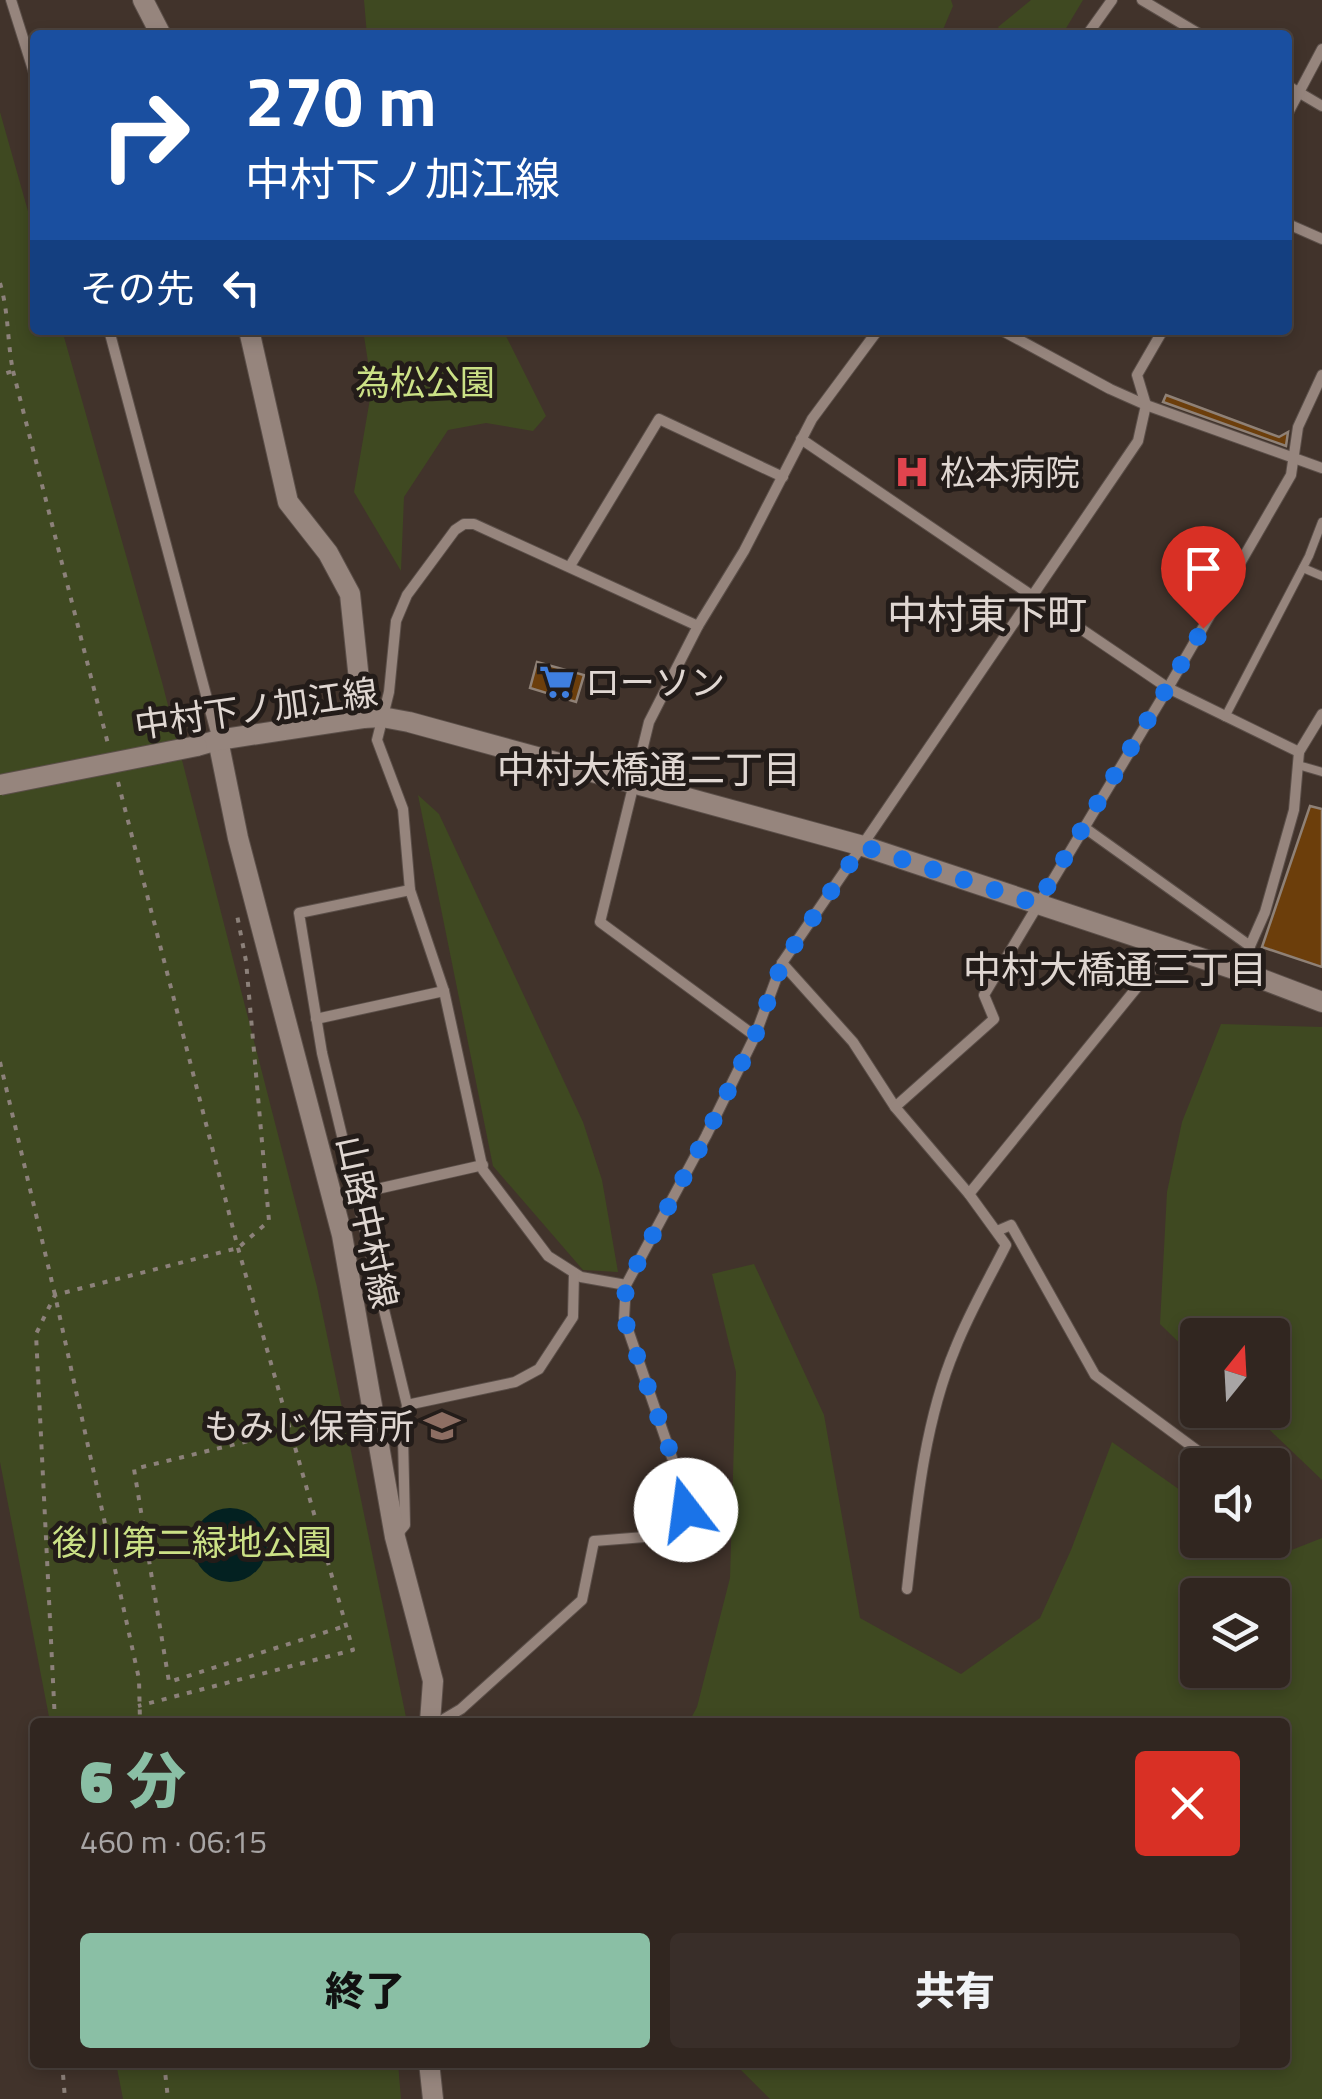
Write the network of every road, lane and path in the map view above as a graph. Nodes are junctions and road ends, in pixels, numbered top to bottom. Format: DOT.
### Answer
graph roads {
  1 [pos="12,0"];
  2 [pos="144,0"];
  3 [pos="1112,0"];
  4 [pos="1142,0"];
  5 [pos="159,30"];
  6 [pos="1091,30"];
  7 [pos="1193,30"];
  8 [pos="1322,49"];
  9 [pos="30,59"];
  10 [pos="1292,89"];
  11 [pos="1299,93"];
  12 [pos="1292,106"];
  13 [pos="1322,106"];
  14 [pos="1292,226"];
  15 [pos="1322,239"];
  16 [pos="0,284"];
  17 [pos="110,335"];
  18 [pos="250,335"];
  19 [pos="874,335"];
  20 [pos="1011,335"];
  21 [pos="1160,335"];
  22 [pos="13,371"];
  23 [pos="0,375"];
  24 [pos="1322,375"];
  25 [pos="1146,405"];
  26 [pos="801,439"];
  27 [pos="1294,457"];
  28 [pos="1322,468"];
  29 [pos="783,478"];
  30 [pos="1322,522"];
  31 [pos="570,566"];
  32 [pos="1302,568"];
  33 [pos="1322,576"];
  34 [pos="1033,597"];
  35 [pos="698,626"];
  36 [pos="1168,688"];
  37 [pos="1322,714"];
  38 [pos="373,717"];
  39 [pos="1225,717"];
  40 [pos="207,743"];
  41 [pos="110,752"];
  42 [pos="1299,752"];
  43 [pos="1298,765"];
  44 [pos="116,772"];
  45 [pos="1322,772"];
  46 [pos="0,785"];
  47 [pos="633,785"];
  48 [pos="1084,828"];
  49 [pos="862,846"];
  50 [pos="410,890"];
  51 [pos="1037,904"];
  52 [pos="235,906"];
  53 [pos="1250,946"];
  54 [pos="1169,948"];
  55 [pos="782,963"];
  56 [pos="1246,973"];
  57 [pos="444,991"];
  58 [pos="1322,1002"];
  59 [pos="316,1019"];
  60 [pos="755,1036"];
  61 [pos="0,1062"];
  62 [pos="895,1106"];
  63 [pos="482,1165"];
  64 [pos="355,1194"];
  65 [pos="968,1194"];
  66 [pos="997,1231"];
  67 [pos="238,1248"];
  68 [pos="574,1272"];
  69 [pos="626,1285"];
  70 [pos="56,1295"];
  71 [pos="408,1405"];
  72 [pos="285,1432"];
  73 [pos="1194,1448"];
  74 [pos="395,1537"];
  75 [pos="907,1590"];
  76 [pos="346,1626"];
  77 [pos="138,1706"];
  78 [pos="55,1718"];
  79 [pos="140,1718"];
  80 [pos="430,1718"];
  81 [pos="446,1718"];
  82 [pos="63,2068"];
  83 [pos="165,2068"];
  84 [pos="430,2068"];
  85 [pos="66,2099"];
  86 [pos="168,2099"];
  87 [pos="433,2099"];
  1 -- 9 [label="street"];
  2 -- 5 [label="main road"];
  3 -- 6 [label="street"];
  4 -- 7 [label="street"];
  8 -- 11 [label="street"];
  10 -- 11 [label="street"];
  11 -- 12 [label="street"];
  11 -- 13 [label="street"];
  14 -- 15 [label="street"];
  16 -- 22 [label="path"];
  17 -- 40 [label="street"];
  18 -- 38 [label="main road"];
  19 -- 26 [label="street"];
  20 -- 25 [label="street"];
  21 -- 25 [label="street"];
  22 -- 23 [label="path"];
  22 -- 41 [label="path"];
  24 -- 27 [label="street"];
  25 -- 27 [label="street"];
  25 -- 34 [label="street"];
  26 -- 29 [label="street"];
  26 -- 34 [label="street"];
  27 -- 28 [label="street"];
  27 -- 36 [label="street"];
  29 -- 31 [label="street"];
  29 -- 35 [label="street"];
  30 -- 32 [label="lane"];
  31 -- 35 [label="street"];
  31 -- 38 [label="street"];
  32 -- 33 [label="lane"];
  32 -- 39 [label="lane"];
  34 -- 36 [label="street"];
  34 -- 49 [label="street"];
  35 -- 47 [label="street"];
  36 -- 39 [label="street"];
  36 -- 48 [label="street"];
  37 -- 42 [label="street"];
  38 -- 40 [label="main road, 中村下ノ加江線"];
  38 -- 47 [label="main road, 中村下ノ加江線"];
  38 -- 50 [label="street"];
  39 -- 42 [label="street"];
  40 -- 46 [label="main road, 中村下ノ加江線, bridge"];
  40 -- 74 [label="main road, 山路中村線"];
  42 -- 43 [label="street"];
  43 -- 45 [label="lane"];
  43 -- 53 [label="street"];
  44 -- 67 [label="path"];
  47 -- 49 [label="main road, 中村下ノ加江線"];
  47 -- 60 [label="street"];
  48 -- 51 [label="street"];
  48 -- 53 [label="street"];
  49 -- 51 [label="main road, 中村下ノ加江線"];
  49 -- 55 [label="street"];
  50 -- 57 [label="street"];
  50 -- 59 [label="street"];
  51 -- 54 [label="main road, 中村下ノ加江線"];
  51 -- 62 [label="street"];
  52 -- 67 [label="path"];
  53 -- 56 [label="street"];
  54 -- 56 [label="main road, 中村下ノ加江線"];
  54 -- 65 [label="street"];
  55 -- 60 [label="street"];
  55 -- 62 [label="street"];
  56 -- 58 [label="main road, 中村下ノ加江線"];
  57 -- 59 [label="street"];
  57 -- 63 [label="street"];
  59 -- 64 [label="street"];
  60 -- 69 [label="street"];
  61 -- 70 [label="path"];
  62 -- 65 [label="street"];
  63 -- 64 [label="street"];
  63 -- 68 [label="street"];
  64 -- 71 [label="street"];
  65 -- 66 [label="street"];
  66 -- 73 [label="street"];
  66 -- 75 [label="street"];
  67 -- 70 [label="path"];
  67 -- 76 [label="path"];
  68 -- 69 [label="street"];
  68 -- 71 [label="street"];
  69 -- 81 [label="street"];
  70 -- 77 [label="path"];
  70 -- 78 [label="path"];
  71 -- 74 [label="street"];
  72 -- 76 [label="path"];
  74 -- 80 [label="main road, 山路中村線"];
  76 -- 77 [label="path"];
  77 -- 79 [label="path"];
  82 -- 85 [label="path"];
  83 -- 86 [label="path"];
  84 -- 87 [label="main road"];
}
